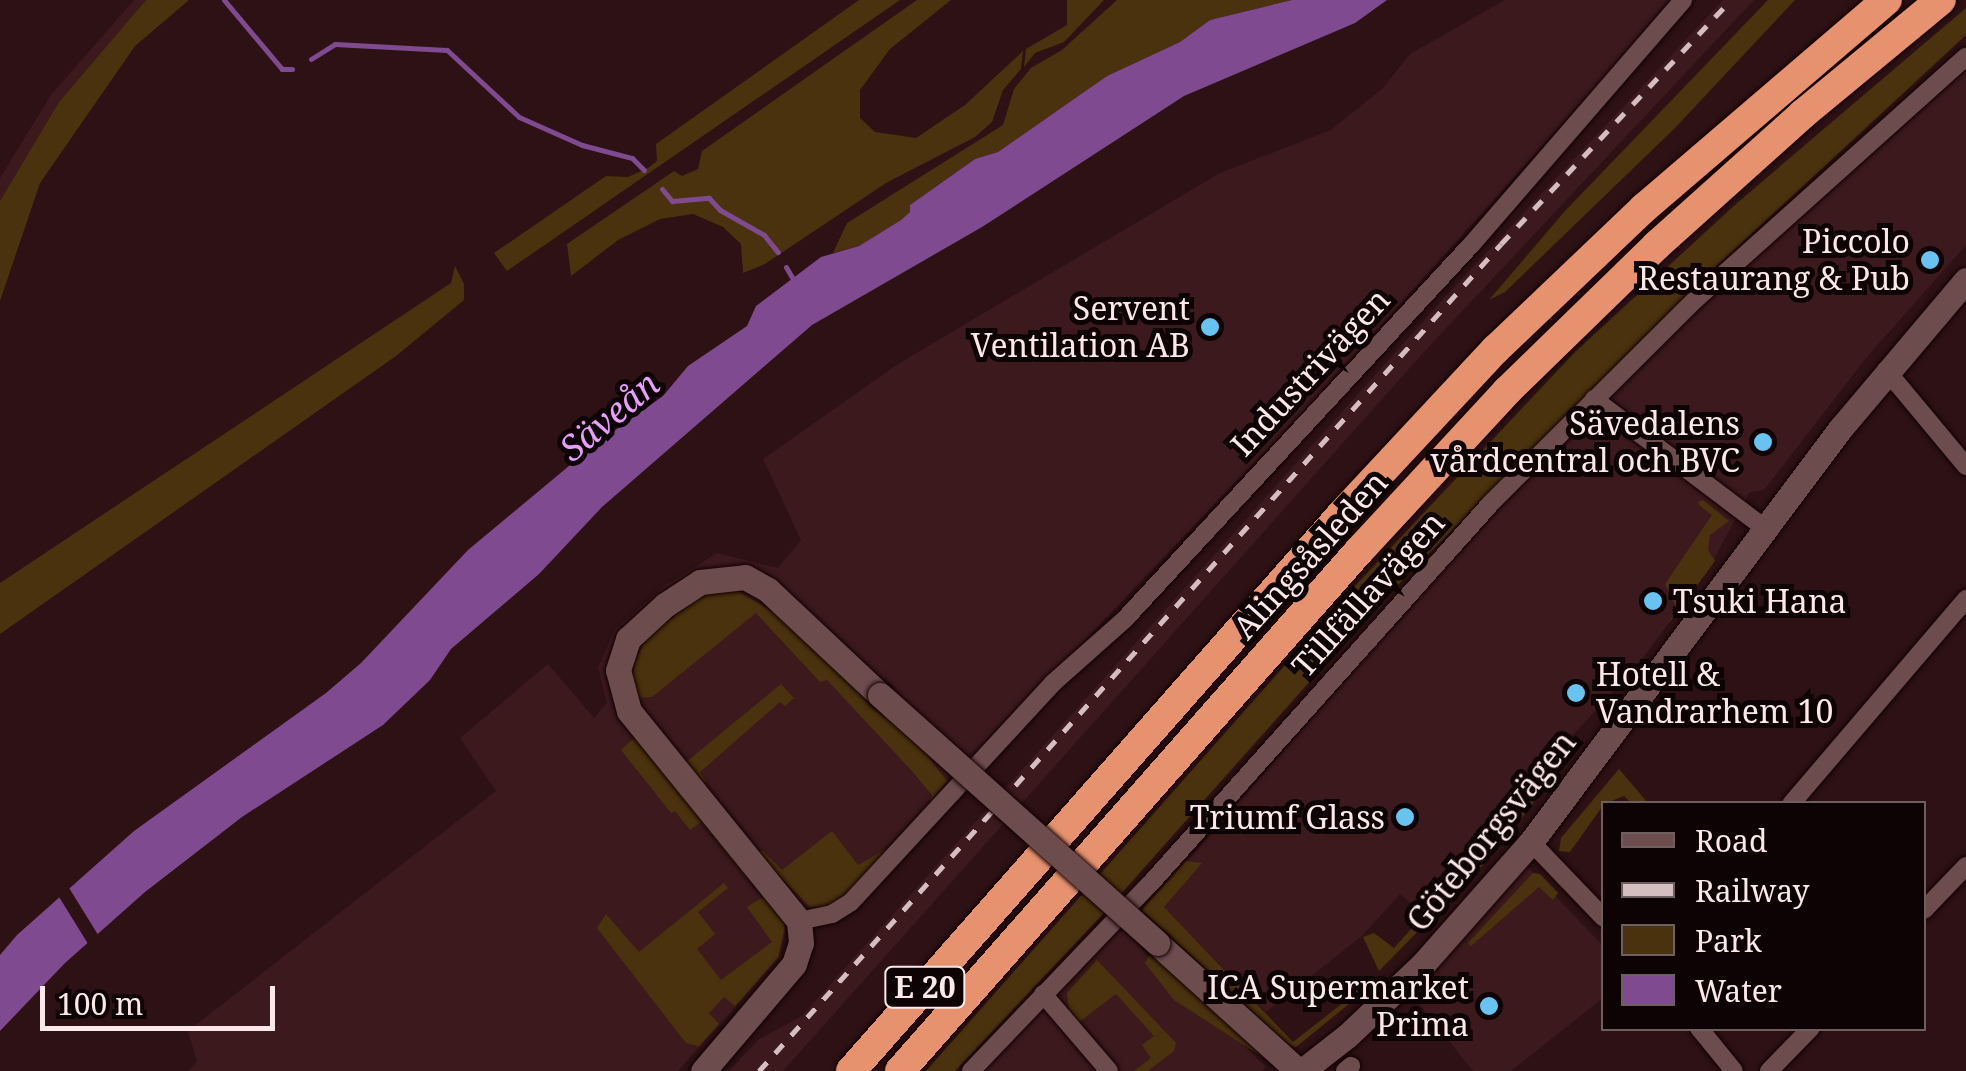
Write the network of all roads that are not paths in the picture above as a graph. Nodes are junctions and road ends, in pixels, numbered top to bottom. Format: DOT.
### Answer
graph roads {
  1 [pos="1684,0"];
  2 [pos="1887,0"];
  3 [pos="1942,0"];
  4 [pos="1966,58"];
  5 [pos="1966,280"];
  6 [pos="1886,370"];
  7 [pos="1594,399"];
  8 [pos="1966,466"];
  9 [pos="1766,529"];
  10 [pos="1966,599"];
  11 [pos="1794,801"];
  12 [pos="1532,842"];
  13 [pos="1966,866"];
  14 [pos="1926,908"];
  15 [pos="1601,915"];
  16 [pos="798,921"];
  17 [pos="1043,994"];
  18 [pos="1701,1031"];
  19 [pos="1807,1031"];
  20 [pos="704,1071"];
  21 [pos="851,1071"];
  22 [pos="900,1071"];
  23 [pos="971,1071"];
  24 [pos="1109,1071"];
  25 [pos="1300,1071"];
  26 [pos="1734,1071"];
  27 [pos="1769,1071"];
  1 -- 16 [label="street, Industrivägen"];
  2 -- 21 [label="highway, E 20"];
  3 -- 22 [label="highway, Alingsåsleden / E 20"];
  4 -- 7 [label="street, Tillfällavägen"];
  5 -- 6 [label="street, Göteborgsvägen"];
  6 -- 8 [label="street"];
  6 -- 9 [label="street, Göteborgsvägen"];
  7 -- 9 [label="street"];
  7 -- 17 [label="street, Tillfällavägen"];
  9 -- 12 [label="street, Göteborgsvägen"];
  10 -- 11 [label="street"];
  12 -- 15 [label="street"];
  12 -- 25 [label="street, Göteborgsvägen"];
  13 -- 14 [label="street"];
  16 -- 20 [label="street"];
  16 -- 25 [label="street, bridge"];
  17 -- 23 [label="street, Tillfällavägen"];
  17 -- 24 [label="street"];
  18 -- 26 [label="street"];
  19 -- 27 [label="street"];
}
